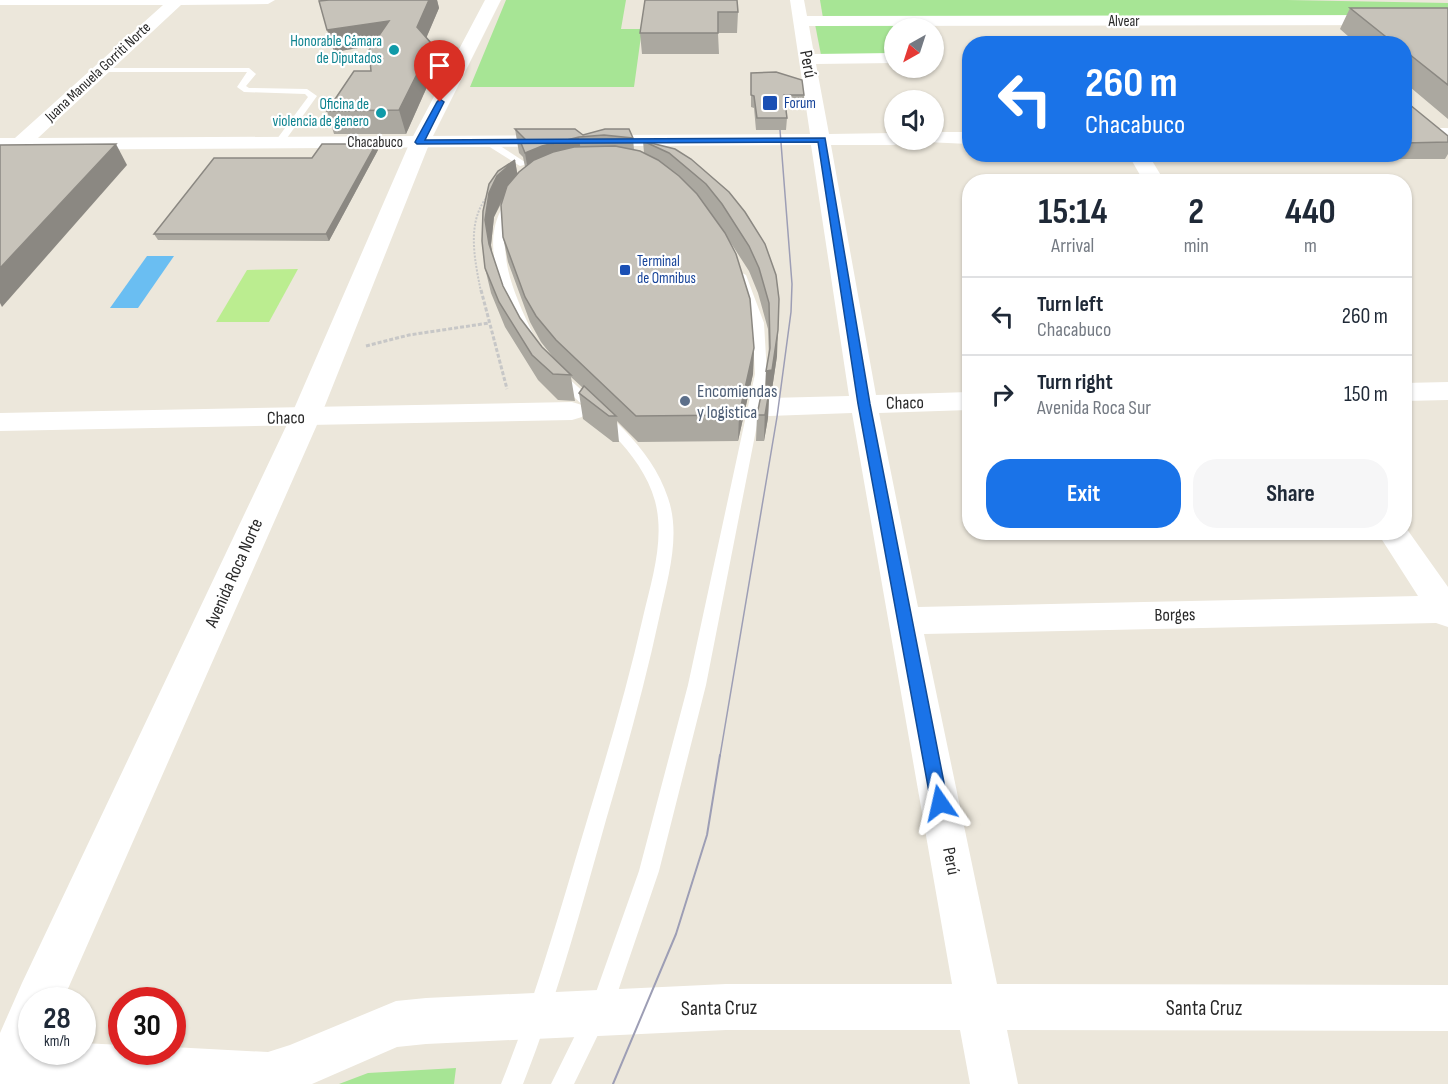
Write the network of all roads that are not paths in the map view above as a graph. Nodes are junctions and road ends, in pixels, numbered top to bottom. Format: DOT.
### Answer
graph roads {
  1 [pos="176,0"];
  2 [pos="268,0"];
  3 [pos="493,0"];
  4 [pos="1,1"];
  5 [pos="1040,7"];
  6 [pos="1291,7"];
  7 [pos="798,10"];
  8 [pos="884,18"];
  9 [pos="944,20"];
  10 [pos="1448,20"];
  11 [pos="1048,21"];
  12 [pos="1308,21"];
  13 [pos="1058,36"];
  14 [pos="1326,36"];
  15 [pos="884,58"];
  16 [pos="808,59"];
  17 [pos="101,70"];
  18 [pos="1419,114"];
  19 [pos="1412,134"];
  20 [pos="1446,135"];
  21 [pos="944,138"];
  22 [pos="962,138"];
  23 [pos="884,139"];
  24 [pos="822,140"];
  25 [pos="634,141"];
  26 [pos="420,142"];
  27 [pos="488,142"];
  28 [pos="279,143"];
  29 [pos="10,144"];
  30 [pos="595,150"];
  31 [pos="523,164"];
  32 [pos="523,186"];
  33 [pos="732,261"];
  34 [pos="538,351"];
  35 [pos="551,367"];
  36 [pos="1448,391"];
  37 [pos="1412,392"];
  38 [pos="962,401"];
  39 [pos="864,404"];
  40 [pos="769,407"];
  41 [pos="572,411"];
  42 [pos="305,418"];
  43 [pos="0,422"];
  44 [pos="1398,540"];
  45 [pos="1447,611"];
  46 [pos="904,621"];
  47 [pos="45,987"];
  48 [pos="980,1008"];
  49 [pos="1448,1008"];
  50 [pos="18,1044"];
  51 [pos="4,1070"];
  52 [pos="512,1084"];
  53 [pos="562,1084"];
  54 [pos="994,1084"];
  1 -- 2 [label="street"];
  1 -- 4 [label="street"];
  1 -- 17 [label="street, Juana Manuela Gorriti Norte"];
  3 -- 26 [label="main road, Avenida Roca Norte"];
  5 -- 11 [label="street"];
  6 -- 12 [label="street"];
  7 -- 8 [label="street, Alvear"];
  7 -- 16 [label="street, Perú"];
  9 -- 11 [label="street, Alvear"];
  10 -- 12 [label="street, Alvear"];
  11 -- 12 [label="street, Alvear"];
  11 -- 13 [label="street"];
  12 -- 14 [label="street"];
  15 -- 16 [label="street"];
  16 -- 24 [label="street, Perú"];
  17 -- 28 [label="lane"];
  17 -- 29 [label="street, Juana Manuela Gorriti Norte"];
  18 -- 20 [label="street"];
  19 -- 20 [label="street"];
  21 -- 22 [label="street"];
  23 -- 24 [label="street, Chacabuco"];
  24 -- 25 [label="street, Chacabuco"];
  24 -- 39 [label="street, Perú"];
  25 -- 27 [label="street, Chacabuco"];
  25 -- 30 [label="lane"];
  26 -- 27 [label="street, Chacabuco"];
  26 -- 28 [label="street, Chacabuco"];
  26 -- 42 [label="main road, Avenida Roca Norte"];
  27 -- 31 [label="lane"];
  28 -- 29 [label="street, Chacabuco"];
  32 -- 34 [label="lane"];
  33 -- 53 [label="lane"];
  35 -- 52 [label="lane"];
  36 -- 37 [label="street"];
  38 -- 39 [label="street, Chaco"];
  39 -- 40 [label="street, Chaco"];
  39 -- 46 [label="street, Perú"];
  41 -- 42 [label="street, Chaco"];
  42 -- 43 [label="street, Chaco"];
  42 -- 47 [label="main road, Avenida Roca Norte"];
  44 -- 45 [label="street"];
  45 -- 46 [label="street, Borges"];
  46 -- 48 [label="street, Perú"];
  48 -- 49 [label="street, Santa Cruz"];
  48 -- 51 [label="street, Santa Cruz"];
  48 -- 54 [label="street, Perú"];
  50 -- 51 [label="main road"];
}
